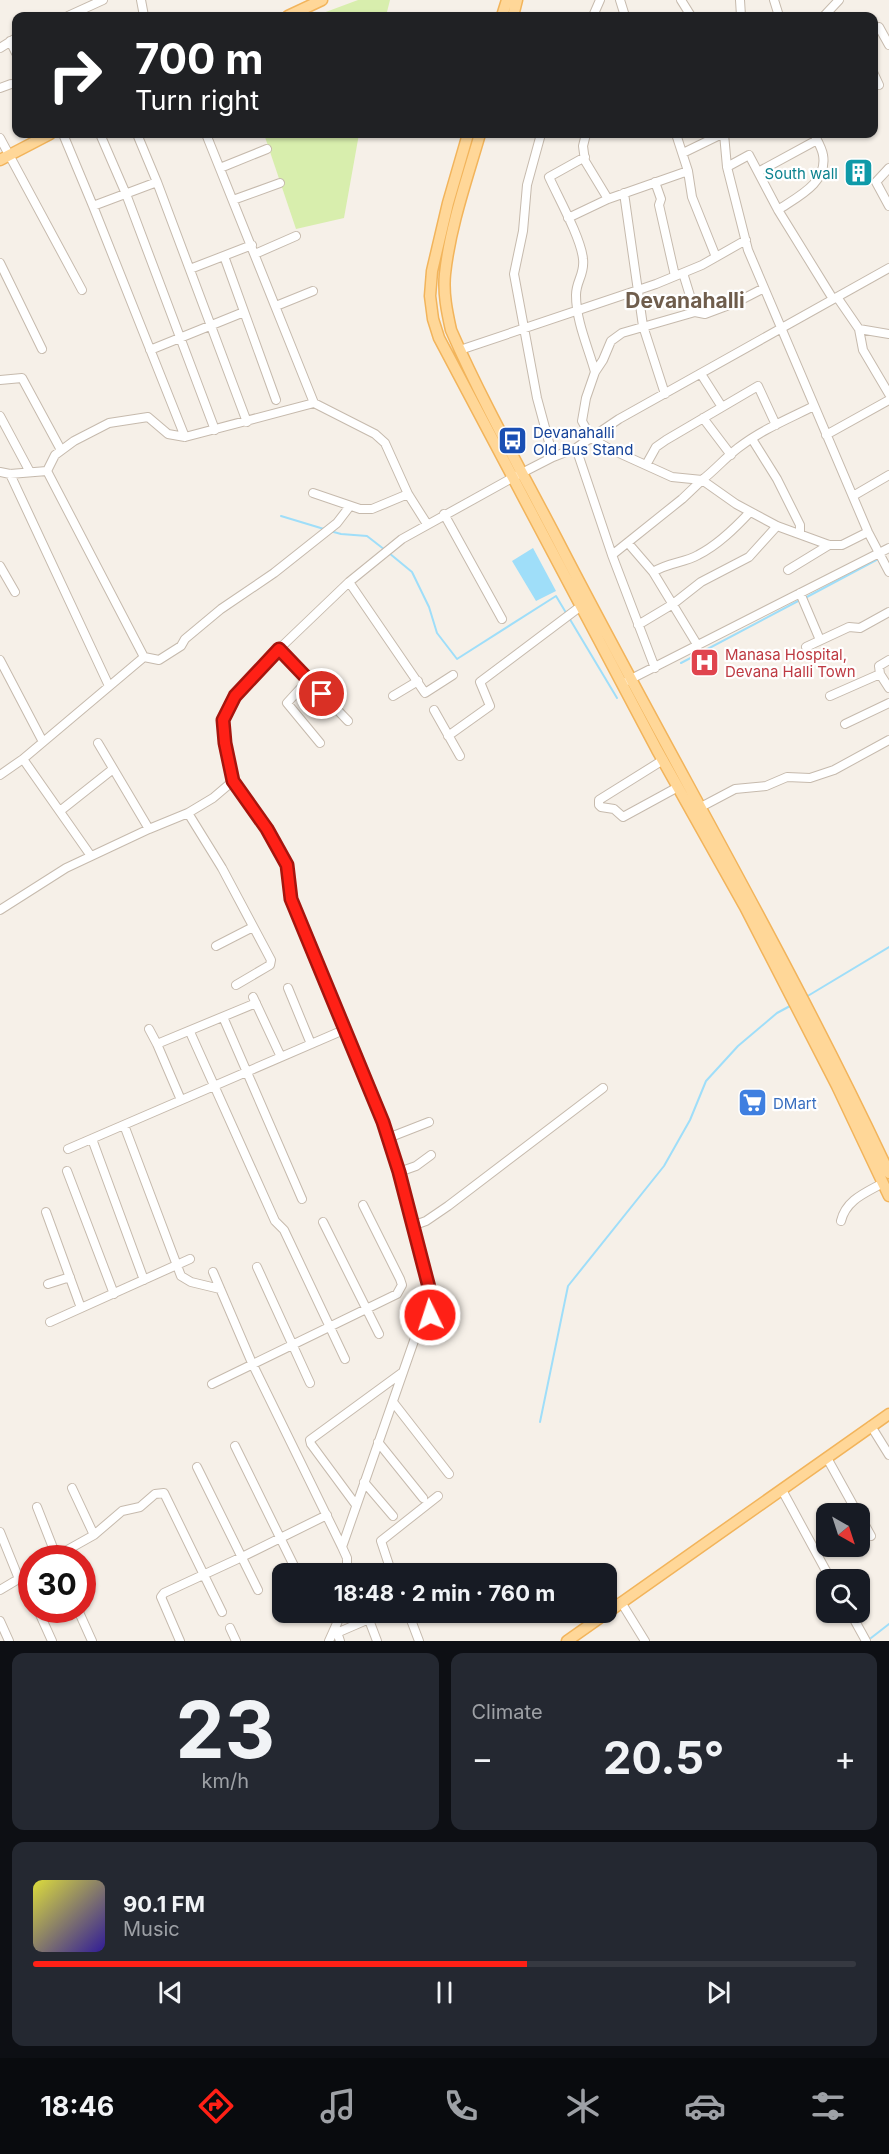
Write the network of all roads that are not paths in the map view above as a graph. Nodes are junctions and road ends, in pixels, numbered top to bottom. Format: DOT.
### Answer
graph roads {
  1 [pos="322,0"];
  2 [pos="100,1"];
  3 [pos="77,12"];
  4 [pos="296,12"];
  5 [pos="878,27"];
  6 [pos="889,45"];
  7 [pos="11,84"];
  8 [pos="0,88"];
  9 [pos="0,138"];
  10 [pos="42,138"];
  11 [pos="65,138"];
  12 [pos="102,138"];
  13 [pos="139,138"];
  14 [pos="209,138"];
  15 [pos="467,138"];
  16 [pos="479,138"];
  17 [pos="540,138"];
  18 [pos="585,138"];
  19 [pos="677,138"];
  20 [pos="714,138"];
  21 [pos="723,138"];
  22 [pos="814,138"];
  23 [pos="816,138"];
  24 [pos="267,149"];
  25 [pos="682,153"];
  26 [pos="5,157"];
  27 [pos="585,157"];
  28 [pos="727,167"];
  29 [pos="220,168"];
  30 [pos="889,168"];
  31 [pos="688,171"];
  32 [pos="758,172"];
  33 [pos="157,182"];
  34 [pos="655,182"];
  35 [pos="280,183"];
  36 [pos="624,193"];
  37 [pos="126,194"];
  38 [pos="608,199"];
  39 [pos="233,200"];
  40 [pos="93,206"];
  41 [pos="889,206"];
  42 [pos="778,210"];
  43 [pos="568,218"];
  44 [pos="296,236"];
  45 [pos="746,240"];
  46 [pos="254,249"];
  47 [pos="224,256"];
  48 [pos="716,257"];
  49 [pos="0,263"];
  50 [pos="889,268"];
  51 [pos="190,269"];
  52 [pos="679,275"];
  53 [pos="764,288"];
  54 [pos="82,290"];
  55 [pos="638,290"];
  56 [pos="313,291"];
  57 [pos="835,298"];
  58 [pos="276,306"];
  59 [pos="244,312"];
  60 [pos="577,312"];
  61 [pos="695,312"];
  62 [pos="212,325"];
  63 [pos="643,326"];
  64 [pos="858,329"];
  65 [pos="523,330"];
  66 [pos="781,330"];
  67 [pos="889,334"];
  68 [pos="180,338"];
  69 [pos="42,349"];
  70 [pos="150,350"];
  71 [pos="460,350"];
  72 [pos="595,372"];
  73 [pos="701,374"];
  74 [pos="0,380"];
  75 [pos="665,394"];
  76 [pos="889,394"];
  77 [pos="276,400"];
  78 [pos="889,400"];
  79 [pos="314,403"];
  80 [pos="814,406"];
  81 [pos="722,407"];
  82 [pos="0,416"];
  83 [pos="703,418"];
  84 [pos="247,422"];
  85 [pos="776,425"];
  86 [pos="215,430"];
  87 [pos="826,435"];
  88 [pos="185,437"];
  89 [pos="591,438"];
  90 [pos="752,439"];
  91 [pos="576,448"];
  92 [pos="61,450"];
  93 [pos="731,455"];
  94 [pos="553,457"];
  95 [pos="646,465"];
  96 [pos="46,471"];
  97 [pos="0,472"];
  98 [pos="30,472"];
  99 [pos="10,474"];
  100 [pos="518,475"];
  101 [pos="889,475"];
  102 [pos="702,480"];
  103 [pos="313,494"];
  104 [pos="408,494"];
  105 [pos="854,496"];
  106 [pos="350,506"];
  107 [pos="750,512"];
  108 [pos="444,514"];
  109 [pos="427,524"];
  110 [pos="777,526"];
  111 [pos="868,532"];
  112 [pos="800,534"];
  113 [pos="628,543"];
  114 [pos="829,544"];
  115 [pos="889,548"];
  116 [pos="612,555"];
  117 [pos="879,557"];
  118 [pos="0,566"];
  119 [pos="788,570"];
  120 [pos="653,572"];
  121 [pos="889,572"];
  122 [pos="349,582"];
  123 [pos="15,592"];
  124 [pos="800,593"];
  125 [pos="673,604"];
  126 [pos="581,606"];
  127 [pos="889,612"];
  128 [pos="502,619"];
  129 [pos="638,625"];
  130 [pos="820,640"];
  131 [pos="698,646"];
  132 [pos="806,646"];
  133 [pos="279,649"];
  134 [pos="144,657"];
  135 [pos="0,660"];
  136 [pos="889,660"];
  137 [pos="655,668"];
  138 [pos="880,674"];
  139 [pos="453,675"];
  140 [pos="309,680"];
  141 [pos="418,681"];
  142 [pos="626,681"];
  143 [pos="109,686"];
  144 [pos="889,688"];
  145 [pos="393,696"];
  146 [pos="830,696"];
  147 [pos="889,703"];
  148 [pos="434,710"];
  149 [pos="348,721"];
  150 [pos="844,724"];
  151 [pos="448,736"];
  152 [pos="889,740"];
  153 [pos="43,742"];
  154 [pos="98,743"];
  155 [pos="320,743"];
  156 [pos="460,756"];
  157 [pos="23,759"];
  158 [pos="663,760"];
  159 [pos="113,769"];
  160 [pos="0,776"];
  161 [pos="233,781"];
  162 [pos="678,787"];
  163 [pos="699,808"];
  164 [pos="60,811"];
  165 [pos="188,813"];
  166 [pos="149,829"];
  167 [pos="92,856"];
  168 [pos="0,910"];
  169 [pos="253,927"];
  170 [pos="216,946"];
  171 [pos="236,985"];
  172 [pos="288,988"];
  173 [pos="792,989"];
  174 [pos="224,1017"];
  175 [pos="149,1029"];
  176 [pos="345,1029"];
  177 [pos="190,1032"];
  178 [pos="157,1044"];
  179 [pos="311,1044"];
  180 [pos="281,1057"];
  181 [pos="247,1072"];
  182 [pos="213,1086"];
  183 [pos="603,1088"];
  184 [pos="181,1100"];
  185 [pos="429,1122"];
  186 [pos="124,1125"];
  187 [pos="92,1138"];
  188 [pos="388,1138"];
  189 [pos="68,1149"];
  190 [pos="431,1155"];
  191 [pos="67,1171"];
  192 [pos="399,1172"];
  193 [pos="886,1178"];
  194 [pos="889,1196"];
  195 [pos="302,1199"];
  196 [pos="363,1204"];
  197 [pos="46,1212"];
  198 [pos="841,1221"];
  199 [pos="323,1222"];
  200 [pos="412,1226"];
  201 [pos="190,1259"];
  202 [pos="177,1265"];
  203 [pos="257,1267"];
  204 [pos="213,1272"];
  205 [pos="70,1277"];
  206 [pos="144,1280"];
  207 [pos="48,1284"];
  208 [pos="220,1289"];
  209 [pos="114,1294"];
  210 [pos="81,1308"];
  211 [pos="366,1309"];
  212 [pos="50,1322"];
  213 [pos="329,1326"];
  214 [pos="378,1334"];
  215 [pos="292,1344"];
  216 [pos="345,1359"];
  217 [pos="252,1363"];
  218 [pos="403,1372"];
  219 [pos="310,1383"];
  220 [pos="212,1384"];
  221 [pos="393,1402"];
  222 [pos="889,1414"];
  223 [pos="871,1426"];
  224 [pos="378,1442"];
  225 [pos="235,1446"];
  226 [pos="889,1455"];
  227 [pos="827,1458"];
  228 [pos="197,1467"];
  229 [pos="448,1474"];
  230 [pos="364,1482"];
  231 [pos="72,1488"];
  232 [pos="782,1490"];
  233 [pos="438,1496"];
  234 [pos="423,1498"];
  235 [pos="852,1503"];
  236 [pos="356,1505"];
  237 [pos="37,1507"];
  238 [pos="327,1515"];
  239 [pos="393,1516"];
  240 [pos="0,1532"];
  241 [pos="94,1535"];
  242 [pos="282,1538"];
  243 [pos="51,1545"];
  244 [pos="77,1545"];
  245 [pos="342,1547"];
  246 [pos="242,1557"];
  247 [pos="293,1563"];
  248 [pos="347,1563"];
  249 [pos="388,1563"];
  250 [pos="18,1564"];
  251 [pos="825,1569"];
  252 [pos="204,1574"];
  253 [pos="18,1580"];
  254 [pos="0,1590"];
  255 [pos="258,1590"];
  256 [pos="621,1602"];
  257 [pos="222,1612"];
  258 [pos="0,1621"];
  259 [pos="44,1623"];
  260 [pos="84,1623"];
  261 [pos="337,1623"];
  262 [pos="355,1623"];
  263 [pos="370,1623"];
  264 [pos="412,1623"];
  265 [pos="856,1623"];
  266 [pos="230,1628"];
  267 [pos="9,1641"];
  268 [pos="52,1641"];
  269 [pos="92,1641"];
  270 [pos="180,1641"];
  271 [pos="236,1641"];
  272 [pos="329,1641"];
  273 [pos="340,1641"];
  274 [pos="378,1641"];
  275 [pos="419,1641"];
  276 [pos="567,1641"];
  277 [pos="645,1641"];
  278 [pos="866,1641"];
  1 -- 4 [label="main road"];
  2 -- 3 [label="street"];
  5 -- 6 [label="street"];
  7 -- 8 [label="street"];
  9 -- 26 [label="street"];
  10 -- 26 [label="main road"];
  11 -- 40 [label="street"];
  12 -- 37 [label="street"];
  13 -- 33 [label="street"];
  14 -- 29 [label="street"];
  15 -- 100 [label="main road"];
  16 -- 71 [label="main road"];
  17 -- 65 [label="street"];
  18 -- 27 [label="street"];
  19 -- 25 [label="street"];
  20 -- 25 [label="street"];
  21 -- 28 [label="street"];
  22 -- 32 [label="street"];
  23 -- 42 [label="street"];
  24 -- 29 [label="street"];
  25 -- 31 [label="street"];
  26 -- 54 [label="street"];
  27 -- 38 [label="street"];
  27 -- 43 [label="street"];
  28 -- 32 [label="street"];
  28 -- 45 [label="street"];
  29 -- 39 [label="street"];
  30 -- 41 [label="street"];
  31 -- 34 [label="street"];
  31 -- 48 [label="street"];
  32 -- 42 [label="street"];
  33 -- 37 [label="street"];
  33 -- 51 [label="street"];
  34 -- 36 [label="street"];
  34 -- 52 [label="street"];
  35 -- 39 [label="street"];
  36 -- 38 [label="street"];
  36 -- 55 [label="street"];
  37 -- 40 [label="street"];
  37 -- 68 [label="street"];
  38 -- 43 [label="street"];
  39 -- 46 [label="street"];
  40 -- 70 [label="street"];
  42 -- 57 [label="street"];
  43 -- 60 [label="street"];
  44 -- 46 [label="street"];
  45 -- 48 [label="street"];
  45 -- 53 [label="street"];
  46 -- 47 [label="street"];
  46 -- 58 [label="street"];
  47 -- 51 [label="street"];
  47 -- 59 [label="street"];
  48 -- 52 [label="street"];
  49 -- 69 [label="street"];
  50 -- 57 [label="street"];
  51 -- 62 [label="street"];
  52 -- 55 [label="street"];
  52 -- 61 [label="street"];
  53 -- 61 [label="street"];
  53 -- 66 [label="street"];
  55 -- 60 [label="street"];
  55 -- 63 [label="street"];
  56 -- 58 [label="street"];
  57 -- 64 [label="street"];
  57 -- 66 [label="street"];
  58 -- 79 [label="street"];
  59 -- 62 [label="street"];
  59 -- 77 [label="street"];
  60 -- 65 [label="street"];
  60 -- 72 [label="street"];
  61 -- 63 [label="street"];
  62 -- 68 [label="street"];
  62 -- 84 [label="street"];
  63 -- 72 [label="street"];
  63 -- 75 [label="street"];
  64 -- 67 [label="street"];
  64 -- 76 [label="street"];
  65 -- 71 [label="street"];
  65 -- 94 [label="street"];
  66 -- 73 [label="street"];
  66 -- 80 [label="street"];
  68 -- 70 [label="street"];
  68 -- 86 [label="street"];
  70 -- 88 [label="street"];
  71 -- 100 [label="main road"];
  72 -- 89 [label="street"];
  73 -- 75 [label="street"];
  73 -- 81 [label="street"];
  74 -- 92 [label="street"];
  75 -- 89 [label="street"];
  78 -- 87 [label="street"];
  79 -- 84 [label="street"];
  79 -- 104 [label="street"];
  80 -- 85 [label="street"];
  80 -- 87 [label="street"];
  81 -- 83 [label="street"];
  81 -- 85 [label="street"];
  82 -- 98 [label="street"];
  83 -- 93 [label="street"];
  83 -- 95 [label="street"];
  84 -- 86 [label="street"];
  85 -- 90 [label="street"];
  86 -- 88 [label="street"];
  87 -- 105 [label="street"];
  88 -- 92 [label="street"];
  89 -- 91 [label="street"];
  89 -- 95 [label="street"];
  90 -- 93 [label="street"];
  90 -- 112 [label="street"];
  91 -- 94 [label="street"];
  91 -- 116 [label="street"];
  92 -- 96 [label="street"];
  93 -- 102 [label="street"];
  94 -- 100 [label="street"];
  95 -- 102 [label="street"];
  96 -- 98 [label="street"];
  96 -- 134 [label="street"];
  97 -- 99 [label="street"];
  98 -- 99 [label="street"];
  99 -- 143 [label="street"];
  100 -- 108 [label="street"];
  100 -- 126 [label="main road"];
  100 -- 142 [label="main road"];
  101 -- 105 [label="street"];
  102 -- 107 [label="street"];
  102 -- 113 [label="street"];
  103 -- 106 [label="street"];
  104 -- 106 [label="street"];
  104 -- 109 [label="street"];
  105 -- 111 [label="street"];
  106 -- 134 [label="street"];
  107 -- 110 [label="street"];
  107 -- 120 [label="street"];
  108 -- 109 [label="street"];
  108 -- 128 [label="street"];
  109 -- 122 [label="street"];
  110 -- 112 [label="street"];
  110 -- 125 [label="street"];
  111 -- 114 [label="street"];
  111 -- 117 [label="street"];
  112 -- 114 [label="street"];
  113 -- 116 [label="street"];
  113 -- 120 [label="street"];
  114 -- 119 [label="street"];
  115 -- 117 [label="street"];
  116 -- 129 [label="street"];
  117 -- 121 [label="street"];
  117 -- 124 [label="street"];
  118 -- 123 [label="street"];
  120 -- 125 [label="street"];
  122 -- 133 [label="street"];
  122 -- 141 [label="street"];
  124 -- 130 [label="street"];
  124 -- 131 [label="street"];
  125 -- 129 [label="street"];
  125 -- 131 [label="street"];
  126 -- 142 [label="main road"];
  126 -- 151 [label="street"];
  127 -- 130 [label="street"];
  129 -- 137 [label="street"];
  130 -- 132 [label="street"];
  131 -- 137 [label="street"];
  133 -- 140 [label="street"];
  133 -- 161 [label="street"];
  134 -- 143 [label="street"];
  135 -- 153 [label="street"];
  136 -- 138 [label="street"];
  137 -- 142 [label="street"];
  138 -- 144 [label="street"];
  138 -- 146 [label="street"];
  139 -- 141 [label="street"];
  140 -- 149 [label="street"];
  140 -- 155 [label="street"];
  141 -- 145 [label="street"];
  142 -- 158 [label="main road"];
  142 -- 163 [label="main road"];
  143 -- 153 [label="street"];
  147 -- 150 [label="street"];
  148 -- 151 [label="street"];
  151 -- 156 [label="street"];
  152 -- 163 [label="street"];
  153 -- 157 [label="street"];
  154 -- 159 [label="street"];
  157 -- 160 [label="street"];
  157 -- 164 [label="street"];
  158 -- 162 [label="main road"];
  158 -- 162 [label="street"];
  159 -- 164 [label="street"];
  159 -- 166 [label="street"];
  161 -- 165 [label="street"];
  161 -- 176 [label="street"];
  162 -- 173 [label="main road"];
  163 -- 173 [label="main road"];
  164 -- 167 [label="street"];
  165 -- 166 [label="street"];
  165 -- 169 [label="street"];
  166 -- 167 [label="street"];
  167 -- 168 [label="street"];
  169 -- 170 [label="street"];
  169 -- 171 [label="street"];
  172 -- 179 [label="street"];
  173 -- 193 [label="main road"];
  174 -- 177 [label="street"];
  174 -- 180 [label="street"];
  174 -- 181 [label="street"];
  175 -- 178 [label="street"];
  176 -- 179 [label="street"];
  176 -- 188 [label="street"];
  177 -- 178 [label="street"];
  177 -- 182 [label="street"];
  178 -- 184 [label="street"];
  179 -- 180 [label="street"];
  180 -- 181 [label="street"];
  181 -- 182 [label="street"];
  181 -- 195 [label="street"];
  182 -- 184 [label="street"];
  182 -- 213 [label="street"];
  183 -- 200 [label="street"];
  184 -- 186 [label="street"];
  185 -- 188 [label="street"];
  186 -- 187 [label="street"];
  186 -- 202 [label="street"];
  187 -- 189 [label="street"];
  187 -- 206 [label="street"];
  188 -- 192 [label="street"];
  190 -- 192 [label="street"];
  191 -- 209 [label="street"];
  192 -- 200 [label="street"];
  193 -- 194 [label="main road"];
  193 -- 198 [label="street"];
  196 -- 211 [label="street"];
  197 -- 205 [label="street"];
  199 -- 211 [label="street"];
  200 -- 218 [label="street"];
  201 -- 202 [label="street"];
  202 -- 206 [label="street"];
  202 -- 208 [label="street"];
  203 -- 215 [label="street"];
  204 -- 208 [label="street"];
  205 -- 207 [label="street"];
  205 -- 210 [label="street"];
  206 -- 209 [label="street"];
  208 -- 217 [label="street"];
  209 -- 210 [label="street"];
  210 -- 212 [label="street"];
  211 -- 213 [label="street"];
  211 -- 214 [label="street"];
  213 -- 215 [label="street"];
  213 -- 216 [label="street"];
  215 -- 217 [label="street"];
  215 -- 219 [label="street"];
  217 -- 220 [label="street"];
  217 -- 238 [label="street"];
  218 -- 221 [label="street"];
  218 -- 236 [label="street"];
  221 -- 224 [label="street"];
  221 -- 229 [label="street"];
  222 -- 223 [label="main road"];
  223 -- 226 [label="street"];
  223 -- 227 [label="main road"];
  224 -- 230 [label="street"];
  224 -- 234 [label="street"];
  225 -- 242 [label="street"];
  227 -- 232 [label="main road"];
  227 -- 235 [label="street"];
  228 -- 246 [label="street"];
  230 -- 236 [label="street"];
  230 -- 239 [label="street"];
  231 -- 241 [label="street"];
  232 -- 251 [label="street"];
  232 -- 256 [label="main road"];
  233 -- 249 [label="street"];
  236 -- 245 [label="street"];
  237 -- 243 [label="street"];
  238 -- 242 [label="street"];
  238 -- 245 [label="street"];
  240 -- 250 [label="street"];
  241 -- 244 [label="street"];
  241 -- 252 [label="street"];
  242 -- 246 [label="street"];
  242 -- 247 [label="street"];
  245 -- 248 [label="street"];
  246 -- 252 [label="street"];
  246 -- 255 [label="street"];
  252 -- 257 [label="street"];
  252 -- 270 [label="street"];
  253 -- 254 [label="street"];
  256 -- 276 [label="main road"];
  256 -- 277 [label="street"];
  258 -- 267 [label="street"];
  259 -- 268 [label="street"];
  260 -- 269 [label="street"];
  261 -- 272 [label="street"];
  262 -- 273 [label="street"];
  263 -- 274 [label="street"];
  264 -- 275 [label="street"];
  265 -- 278 [label="street"];
  266 -- 271 [label="street"];
}
